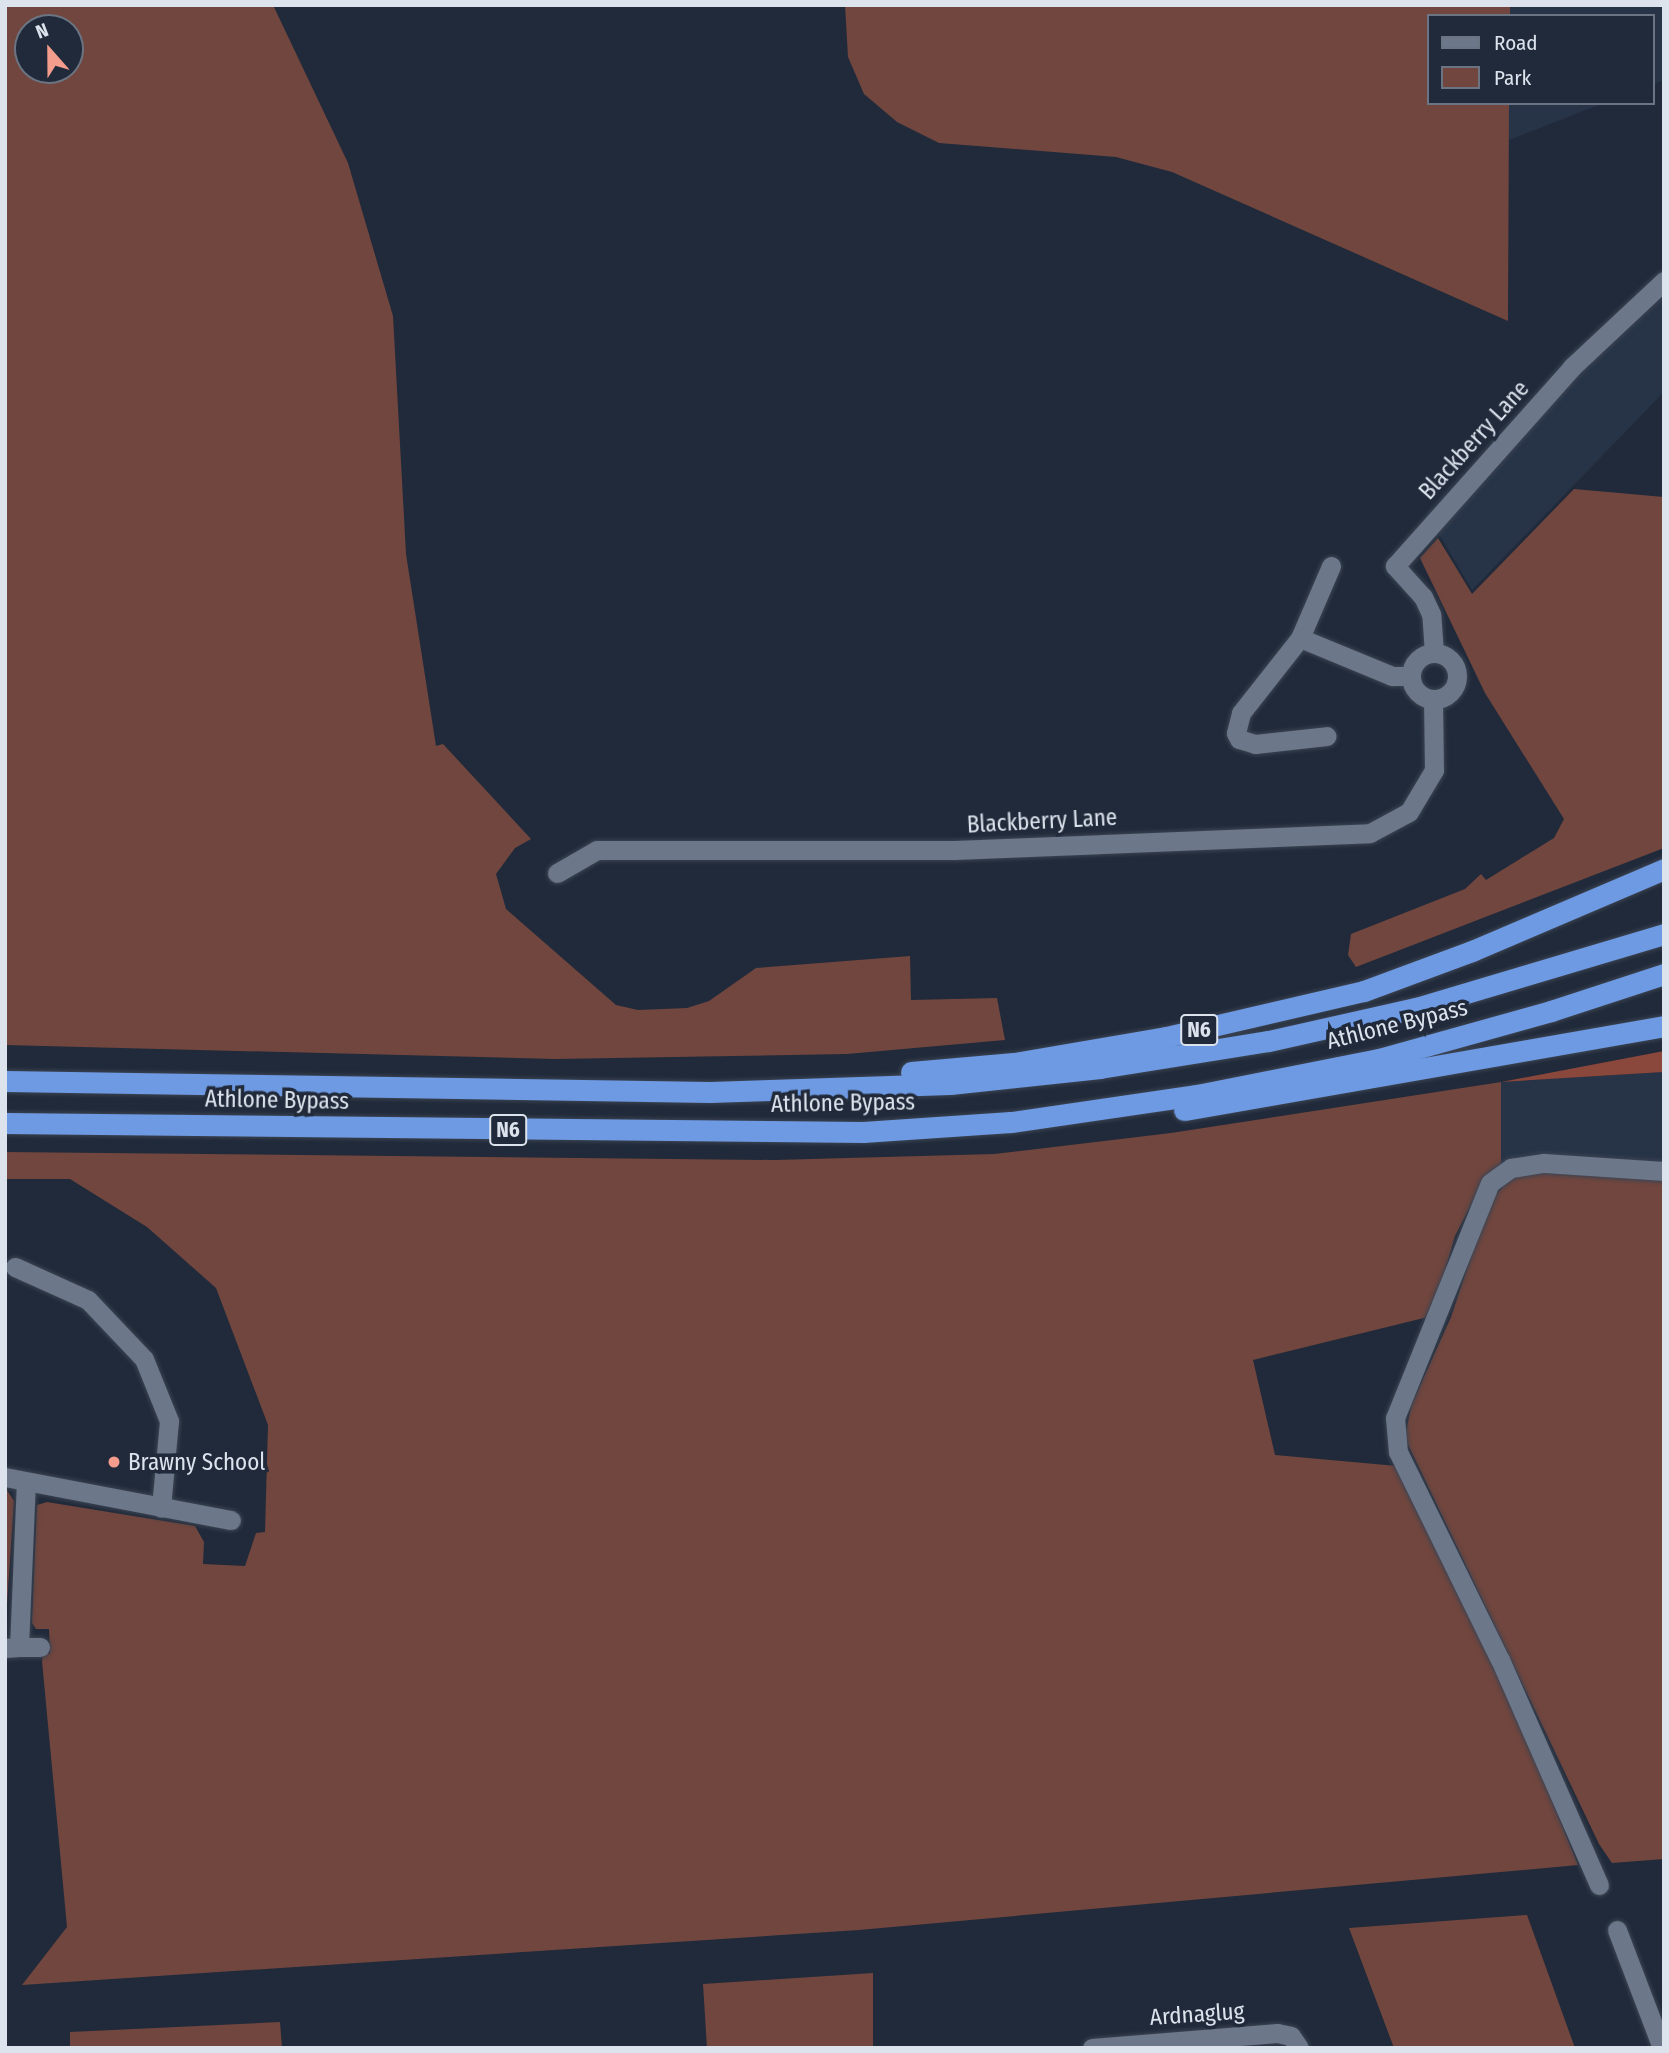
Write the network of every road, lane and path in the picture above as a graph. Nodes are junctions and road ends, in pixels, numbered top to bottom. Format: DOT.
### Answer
graph roads {
  1 [pos="1664,281"];
  2 [pos="1331,566"];
  3 [pos="1300,638"];
  4 [pos="1434,653"];
  5 [pos="1411,676"];
  6 [pos="1433,699"];
  7 [pos="1327,736"];
  8 [pos="1664,869"];
  9 [pos="557,873"];
  10 [pos="1664,934"];
  11 [pos="1664,974"];
  12 [pos="1664,1026"];
  13 [pos="5,1081"];
  14 [pos="710,1092"];
  15 [pos="1011,1122"];
  16 [pos="5,1123"];
  17 [pos="1664,1171"];
  18 [pos="15,1267"];
  19 [pos="5,1477"];
  20 [pos="26,1482"];
  21 [pos="161,1508"];
  22 [pos="231,1520"];
  23 [pos="12,1647"];
  24 [pos="40,1647"];
  25 [pos="1599,1885"];
  26 [pos="1617,1930"];
  27 [pos="1092,2048"];
  28 [pos="1299,2048"];
  29 [pos="1662,2048"];
  1 -- 4 [label="street, Blackberry Lane"];
  2 -- 3 [label="street"];
  3 -- 5 [label="street"];
  3 -- 7 [label="street"];
  4 -- 5 [label="street"];
  4 -- 6 [label="street"];
  5 -- 6 [label="street"];
  6 -- 9 [label="street, Blackberry Lane"];
  8 -- 14 [label="highway, N6"];
  10 -- 14 [label="highway, Athlone Bypass / N6"];
  11 -- 15 [label="highway, Athlone Bypass / N6"];
  12 -- 15 [label="highway, N6"];
  13 -- 14 [label="highway, Athlone Bypass / N6"];
  15 -- 16 [label="highway, Athlone Bypass / N6"];
  17 -- 25 [label="street"];
  18 -- 21 [label="street"];
  19 -- 20 [label="street"];
  20 -- 21 [label="street"];
  20 -- 23 [label="street"];
  21 -- 22 [label="street"];
  23 -- 24 [label="street"];
  26 -- 29 [label="street"];
  27 -- 28 [label="street, Ardnaglug"];
}
